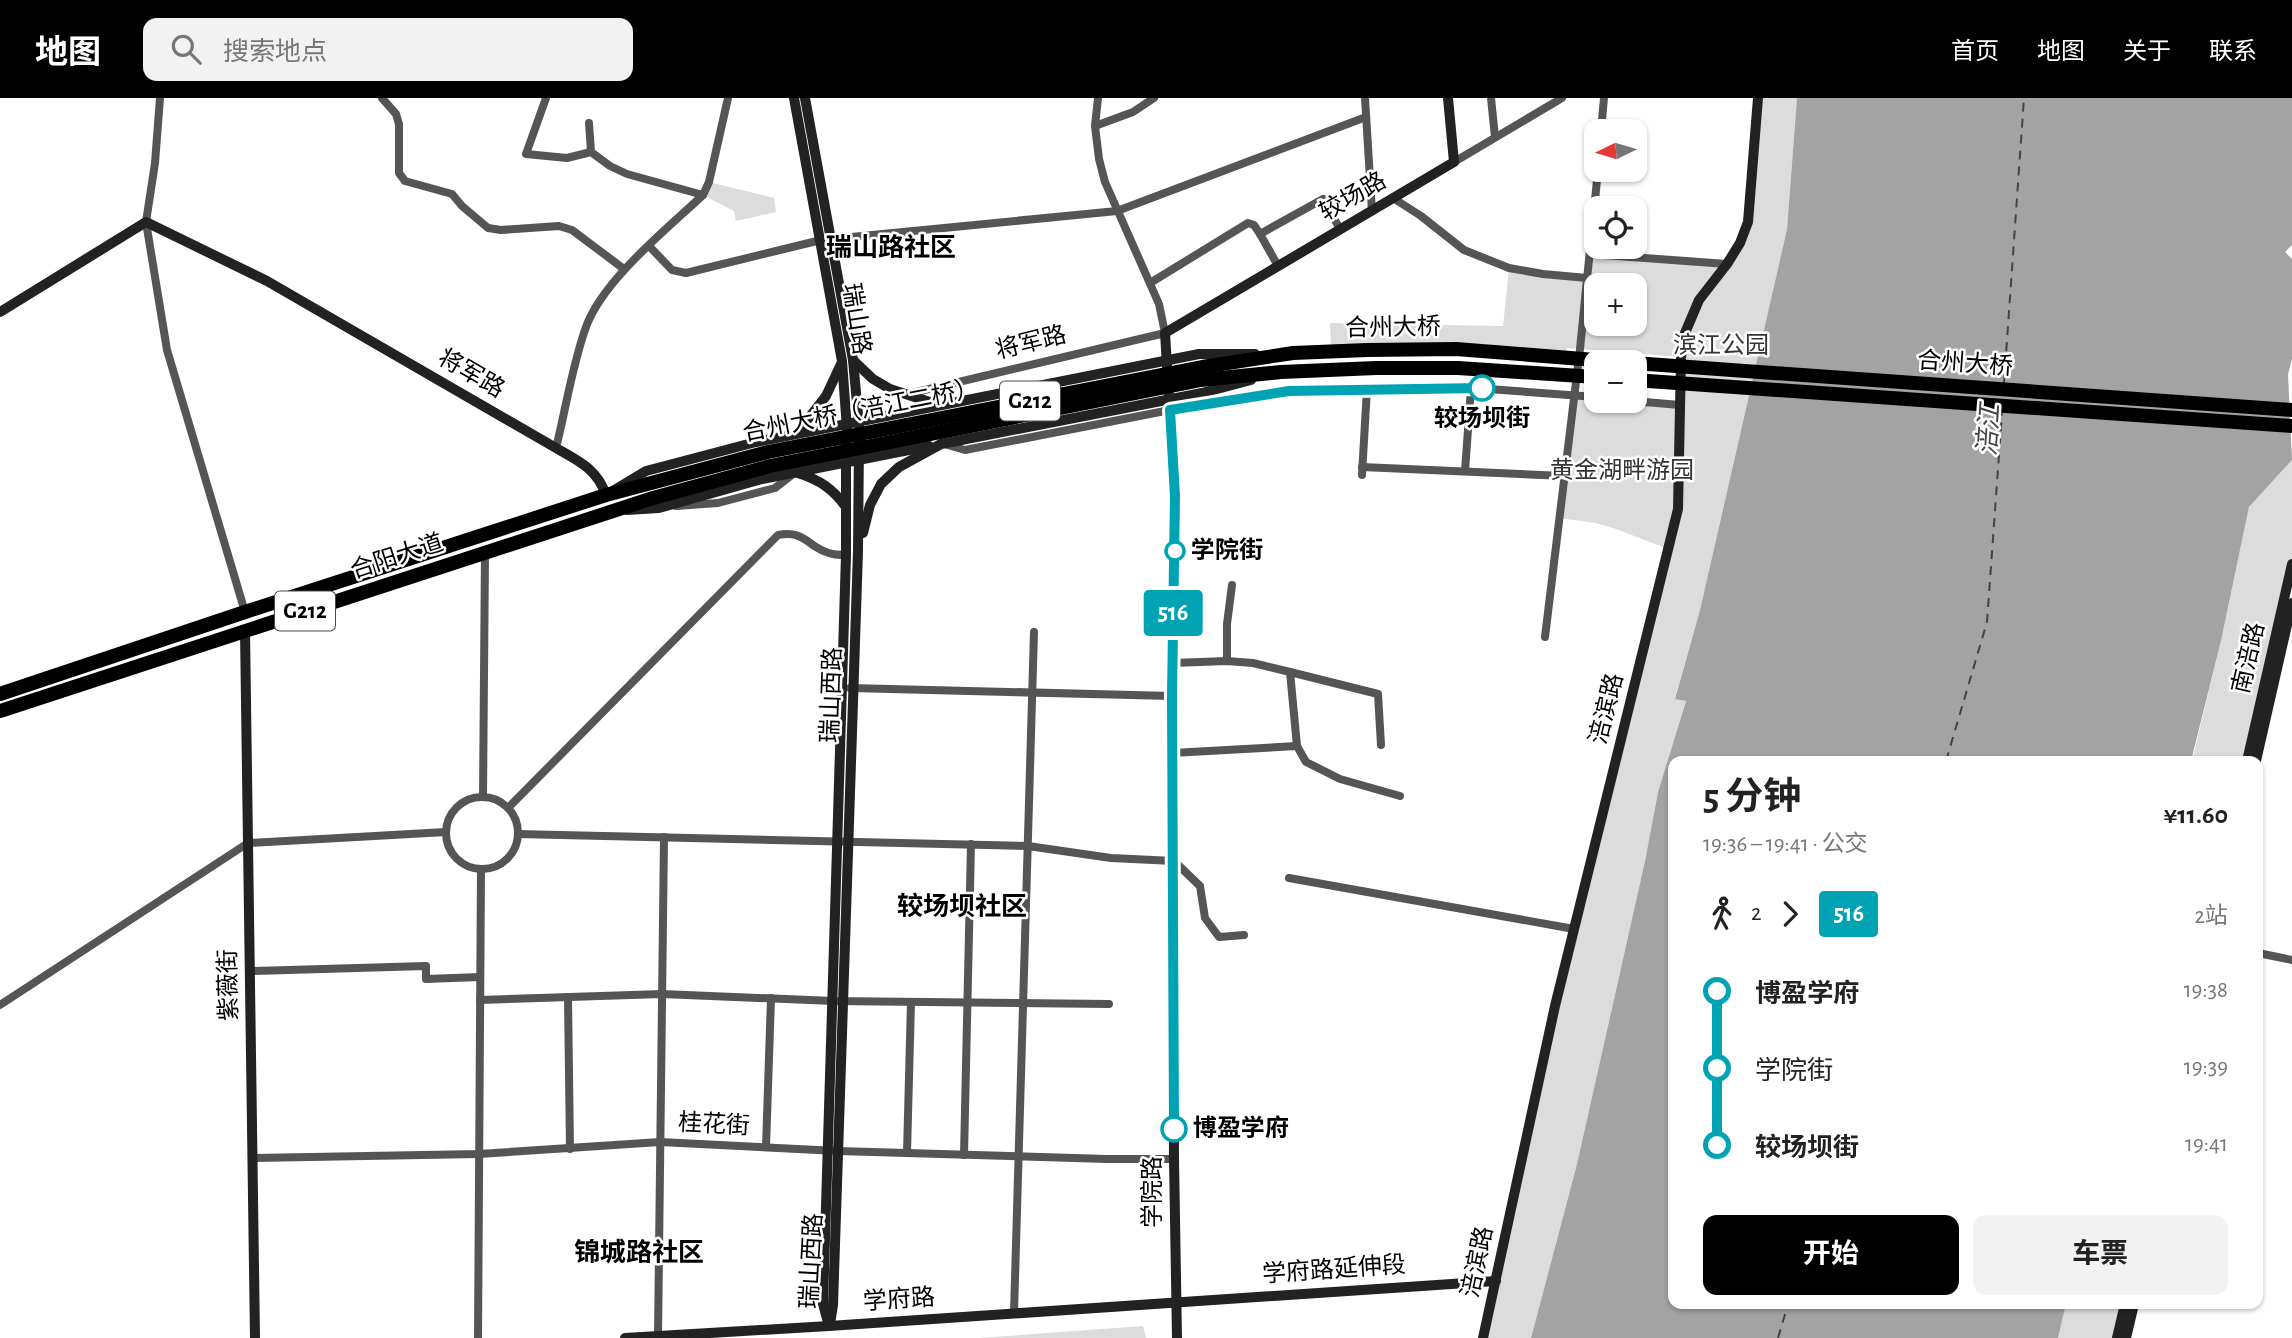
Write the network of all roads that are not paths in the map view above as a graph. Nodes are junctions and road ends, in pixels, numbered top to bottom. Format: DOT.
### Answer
graph roads {
  1 [pos="160,98"];
  2 [pos="382,98"];
  3 [pos="546,98"];
  4 [pos="727,98"];
  5 [pos="794,98"];
  6 [pos="804,98"];
  7 [pos="1098,98"];
  8 [pos="1154,98"];
  9 [pos="1365,98"];
  10 [pos="1448,98"];
  11 [pos="1491,98"];
  12 [pos="1562,98"];
  13 [pos="1604,98"];
  14 [pos="1758,98"];
  15 [pos="1366,117"];
  16 [pos="1602,119"];
  17 [pos="589,123"];
  18 [pos="1095,126"];
  19 [pos="1495,137"];
  20 [pos="592,152"];
  21 [pos="1454,162"];
  22 [pos="703,195"];
  23 [pos="1394,198"];
  24 [pos="1117,211"];
  25 [pos="1371,211"];
  26 [pos="146,222"];
  27 [pos="1340,229"];
  28 [pos="1260,234"];
  29 [pos="826,240"];
  30 [pos="649,246"];
  31 [pos="1647,258"];
  32 [pos="1727,264"];
  33 [pos="1278,265"];
  34 [pos="624,269"];
  35 [pos="1584,278"];
  36 [pos="1150,283"];
  37 [pos="1584,305"];
  38 [pos="0,312"];
  39 [pos="1165,332"];
  40 [pos="1293,353"];
  41 [pos="1584,359"];
  42 [pos="847,361"];
  43 [pos="1647,364"];
  44 [pos="1280,372"];
  45 [pos="1584,376"];
  46 [pos="1647,381"];
  47 [pos="1471,387"];
  48 [pos="1367,388"];
  49 [pos="908,394"];
  50 [pos="1574,395"];
  51 [pos="1584,396"];
  52 [pos="1647,402"];
  53 [pos="939,404"];
  54 [pos="1680,405"];
  55 [pos="1170,410"];
  56 [pos="2292,410"];
  57 [pos="859,421"];
  58 [pos="846,424"];
  59 [pos="2292,426"];
  60 [pos="797,433"];
  61 [pos="941,444"];
  62 [pos="556,448"];
  63 [pos="769,459"];
  64 [pos="859,460"];
  65 [pos="846,463"];
  66 [pos="1465,471"];
  67 [pos="796,472"];
  68 [pos="1564,476"];
  69 [pos="606,495"];
  70 [pos="847,509"];
  71 [pos="610,512"];
  72 [pos="858,551"];
  73 [pos="485,552"];
  74 [pos="846,555"];
  75 [pos="2292,564"];
  76 [pos="1232,585"];
  77 [pos="2292,603"];
  78 [pos="245,612"];
  79 [pos="245,631"];
  80 [pos="1034,632"];
  81 [pos="1545,637"];
  82 [pos="1227,661"];
  83 [pos="1173,663"];
  84 [pos="1290,672"];
  85 [pos="848,688"];
  86 [pos="1032,692"];
  87 [pos="0,694"];
  88 [pos="1172,696"];
  89 [pos="0,711"];
  90 [pos="1381,745"];
  91 [pos="1297,746"];
  92 [pos="1172,753"];
  93 [pos="2249,756"];
  94 [pos="2257,756"];
  95 [pos="1400,796"];
  96 [pos="483,797"];
  97 [pos="508,808"];
  98 [pos="446,832"];
  99 [pos="517,834"];
  100 [pos="664,837"];
  101 [pos="843,841"];
  102 [pos="248,842"];
  103 [pos="971,844"];
  104 [pos="1028,846"];
  105 [pos="1174,861"];
  106 [pos="481,869"];
  107 [pos="1289,878"];
  108 [pos="1574,929"];
  109 [pos="1244,935"];
  110 [pos="2263,954"];
  111 [pos="2292,960"];
  112 [pos="250,971"];
  113 [pos="480,977"];
  114 [pos="662,993"];
  115 [pos="568,997"];
  116 [pos="771,998"];
  117 [pos="480,1000"];
  118 [pos="838,1001"];
  119 [pos="911,1002"];
  120 [pos="967,1002"];
  121 [pos="1023,1003"];
  122 [pos="1109,1004"];
  123 [pos="0,1005"];
  124 [pos="660,1142"];
  125 [pos="766,1147"];
  126 [pos="570,1149"];
  127 [pos="833,1151"];
  128 [pos="907,1153"];
  129 [pos="479,1154"];
  130 [pos="964,1155"];
  131 [pos="1019,1156"];
  132 [pos="253,1158"];
  133 [pos="1174,1159"];
  134 [pos="1496,1281"];
  135 [pos="1175,1302"];
  136 [pos="2124,1309"];
  137 [pos="2133,1309"];
  138 [pos="1014,1313"];
  139 [pos="830,1326"];
  140 [pos="658,1336"];
  141 [pos="255,1338"];
  142 [pos="478,1338"];
  143 [pos="625,1338"];
  144 [pos="1177,1338"];
  145 [pos="1483,1338"];
  146 [pos="2117,1338"];
  147 [pos="2126,1338"];
  1 -- 26 [label="street"];
  2 -- 34 [label="street"];
  3 -- 20 [label="street"];
  4 -- 22 [label="street"];
  5 -- 29 [label="main road, 瑞山路"];
  6 -- 29 [label="main road, 瑞山路"];
  7 -- 18 [label="street"];
  8 -- 18 [label="street"];
  9 -- 15 [label="street"];
  10 -- 21 [label="main road"];
  11 -- 19 [label="street"];
  12 -- 19 [label="street, 较场路"];
  13 -- 16 [label="street"];
  14 -- 32 [label="main road, 涪滨路"];
  15 -- 24 [label="street"];
  15 -- 25 [label="street"];
  17 -- 20 [label="street"];
  18 -- 24 [label="street"];
  19 -- 21 [label="street, 较场路"];
  20 -- 22 [label="street"];
  21 -- 23 [label="main road, 较场路"];
  22 -- 30 [label="street"];
  23 -- 25 [label="main road, 较场路"];
  23 -- 35 [label="street"];
  24 -- 29 [label="street"];
  24 -- 36 [label="street"];
  25 -- 27 [label="main road, 较场路"];
  26 -- 38 [label="main road"];
  26 -- 62 [label="main road, 将军路"];
  26 -- 78 [label="street"];
  27 -- 28 [label="street"];
  27 -- 33 [label="main road, 较场路"];
  28 -- 33 [label="street"];
  28 -- 36 [label="street"];
  29 -- 30 [label="street"];
  29 -- 42 [label="main road, 瑞山路"];
  30 -- 34 [label="street"];
  31 -- 32 [label="street"];
  32 -- 54 [label="main road, 涪滨路"];
  33 -- 39 [label="main road, 较场路"];
  34 -- 62 [label="street"];
  36 -- 39 [label="street"];
  37 -- 50 [label="street"];
  39 -- 49 [label="street, 将军路"];
  39 -- 55 [label="main road, 学院路"];
  40 -- 41 [label="highway, 合州大桥 / G212"];
  40 -- 53 [label="main road"];
  40 -- 63 [label="highway, 合州大桥（涪江二桥） / G212"];
  42 -- 49 [label="main road"];
  42 -- 57 [label="main road, 瑞山路"];
  42 -- 58 [label="main road, 瑞山路"];
  42 -- 60 [label="main road"];
  43 -- 56 [label="highway, 合州大桥"];
  44 -- 45 [label="highway, 合州大桥 / G212"];
  44 -- 61 [label="main road"];
  44 -- 63 [label="highway, 合州大桥（涪江二桥） / G212"];
  46 -- 59 [label="highway, 合州大桥"];
  47 -- 48 [label="street"];
  47 -- 50 [label="street"];
  47 -- 66 [label="street"];
  48 -- 55 [label="street"];
  48 -- 66 [label="street"];
  49 -- 53 [label="main road"];
  50 -- 51 [label="street"];
  50 -- 68 [label="street"];
  52 -- 54 [label="street"];
  53 -- 57 [label="main road"];
  54 -- 108 [label="main road, 涪滨路"];
  55 -- 61 [label="street"];
  55 -- 83 [label="main road, 学院路"];
  57 -- 58 [label="main road"];
  57 -- 64 [label="main road, 瑞山西路"];
  58 -- 60 [label="main road"];
  58 -- 65 [label="main road, 瑞山西路"];
  60 -- 69 [label="main road"];
  61 -- 64 [label="main road"];
  61 -- 72 [label="main road"];
  62 -- 69 [label="main road, 将军路"];
  63 -- 69 [label="highway, 合州大桥（涪江二桥） / G212"];
  63 -- 71 [label="highway, 合州大桥（涪江二桥） / G212"];
  64 -- 65 [label="main road"];
  64 -- 72 [label="main road, 瑞山西路"];
  65 -- 67 [label="main road"];
  65 -- 70 [label="main road, 瑞山西路"];
  66 -- 68 [label="street"];
  67 -- 70 [label="main road"];
  67 -- 71 [label="main road"];
  68 -- 81 [label="street"];
  69 -- 78 [label="highway, 合阳大道 / G212"];
  70 -- 74 [label="main road, 瑞山西路"];
  71 -- 73 [label="highway, 合阳大道 / G212"];
  72 -- 85 [label="main road, 瑞山西路"];
  73 -- 79 [label="highway, 合阳大道 / G212"];
  73 -- 96 [label="street"];
  74 -- 85 [label="main road, 瑞山西路"];
  74 -- 97 [label="street"];
  75 -- 93 [label="main road, 南涪路"];
  76 -- 82 [label="street"];
  77 -- 94 [label="main road, 南涪路"];
  78 -- 87 [label="highway, 合阳大道 / G212"];
  79 -- 89 [label="highway, 合阳大道 / G212"];
  79 -- 102 [label="main road, 紫薇街"];
  80 -- 86 [label="street"];
  82 -- 83 [label="street"];
  82 -- 84 [label="street"];
  83 -- 88 [label="main road, 学院路"];
  84 -- 90 [label="street"];
  84 -- 91 [label="street"];
  85 -- 86 [label="street"];
  85 -- 101 [label="main road, 瑞山西路"];
  86 -- 88 [label="street"];
  86 -- 104 [label="street"];
  88 -- 92 [label="main road, 学院路"];
  91 -- 92 [label="street"];
  91 -- 95 [label="street"];
  92 -- 105 [label="main road, 学院路"];
  96 -- 97 [label="street"];
  96 -- 98 [label="street"];
  97 -- 99 [label="street"];
  98 -- 102 [label="street"];
  98 -- 106 [label="street"];
  99 -- 100 [label="street"];
  99 -- 106 [label="street"];
  100 -- 101 [label="street"];
  100 -- 114 [label="street"];
  101 -- 103 [label="street"];
  101 -- 118 [label="main road, 瑞山西路"];
  102 -- 112 [label="main road, 紫薇街"];
  102 -- 123 [label="street"];
  103 -- 104 [label="street"];
  103 -- 120 [label="street"];
  104 -- 105 [label="street"];
  104 -- 121 [label="street"];
  105 -- 109 [label="street"];
  105 -- 133 [label="main road, 学院路"];
  106 -- 113 [label="street"];
  107 -- 108 [label="street"];
  108 -- 134 [label="main road, 涪滨路"];
  110 -- 111 [label="street"];
  112 -- 113 [label="street"];
  112 -- 132 [label="main road, 紫薇街"];
  113 -- 117 [label="street"];
  114 -- 115 [label="street"];
  114 -- 116 [label="street"];
  114 -- 124 [label="street"];
  115 -- 117 [label="street"];
  115 -- 126 [label="street"];
  116 -- 118 [label="street"];
  116 -- 125 [label="street"];
  117 -- 129 [label="street"];
  118 -- 119 [label="street"];
  118 -- 127 [label="main road, 瑞山西路"];
  119 -- 120 [label="street"];
  119 -- 128 [label="street"];
  120 -- 121 [label="street"];
  120 -- 130 [label="street"];
  121 -- 122 [label="street"];
  121 -- 131 [label="street"];
  124 -- 125 [label="street, 桂花街"];
  124 -- 126 [label="street, 桂花街"];
  124 -- 140 [label="street"];
  125 -- 127 [label="street, 桂花街"];
  126 -- 129 [label="street, 桂花街"];
  127 -- 128 [label="street, 桂花街"];
  127 -- 139 [label="main road, 瑞山西路"];
  128 -- 130 [label="street, 桂花街"];
  129 -- 132 [label="street, 桂花街"];
  129 -- 142 [label="street"];
  130 -- 131 [label="street, 桂花街"];
  131 -- 133 [label="street, 桂花街"];
  131 -- 138 [label="street"];
  132 -- 141 [label="main road, 紫薇街"];
  133 -- 135 [label="main road, 学院路"];
  134 -- 135 [label="main road, 学府路延伸段"];
  134 -- 145 [label="main road, 涪滨路"];
  135 -- 138 [label="main road, 学府路"];
  135 -- 144 [label="main road, 学院路"];
  136 -- 146 [label="main road"];
  137 -- 147 [label="main road"];
  138 -- 139 [label="main road, 学府路"];
  139 -- 140 [label="main road, 学府路"];
  140 -- 143 [label="main road, 学府路"];
}
